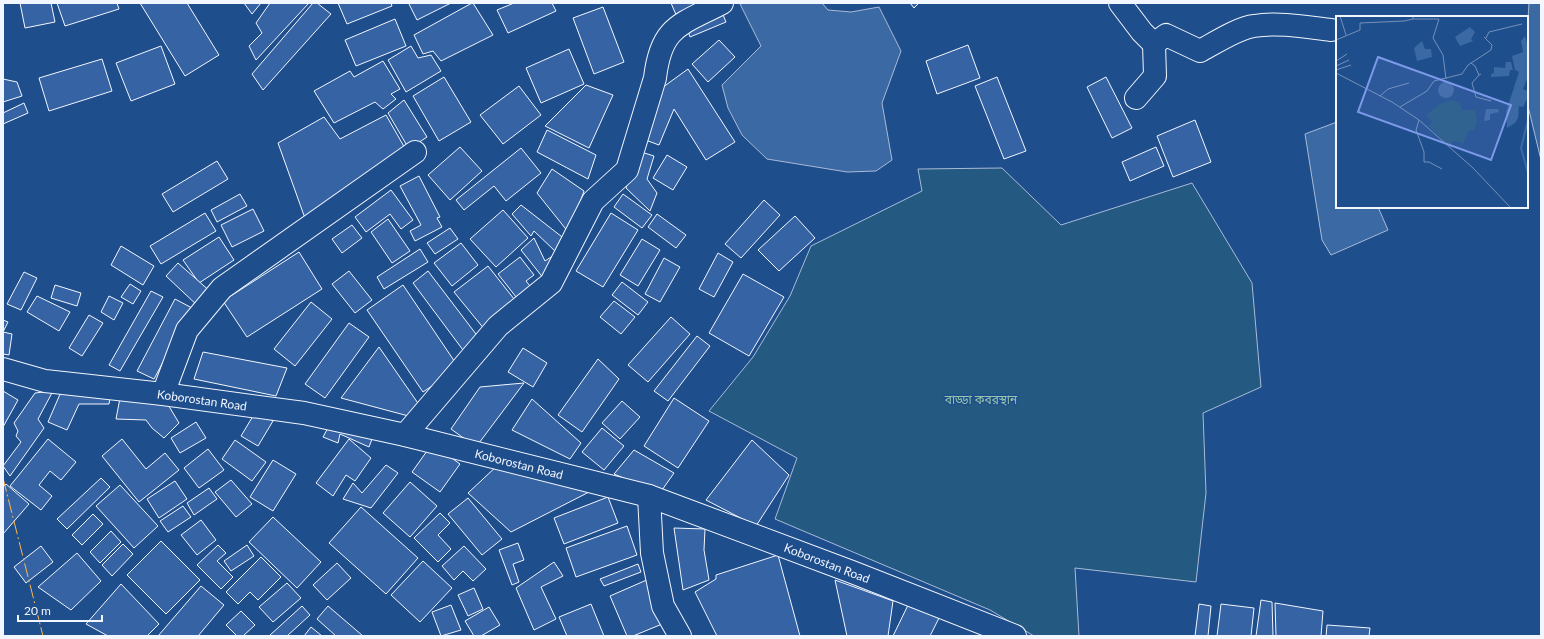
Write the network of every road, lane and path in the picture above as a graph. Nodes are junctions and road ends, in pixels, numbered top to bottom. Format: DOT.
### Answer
graph roads {
  1 [pos="722,3"];
  2 [pos="1120,3"];
  3 [pos="1331,30"];
  4 [pos="1154,44"];
  5 [pos="1136,98"];
  6 [pos="415,152"];
  7 [pos="3,369"];
  8 [pos="163,394"];
  9 [pos="405,435"];
  10 [pos="649,496"];
  11 [pos="680,636"];
  12 [pos="1015,636"];
  1 -- 9 [label="street"];
  2 -- 4 [label="street"];
  3 -- 4 [label="street"];
  4 -- 5 [label="street"];
  6 -- 8 [label="street"];
  7 -- 8 [label="street, Koborostan Road"];
  8 -- 9 [label="street, Koborostan Road"];
  9 -- 10 [label="street, Koborostan Road"];
  10 -- 11 [label="street"];
  10 -- 12 [label="street, Koborostan Road"];
}
